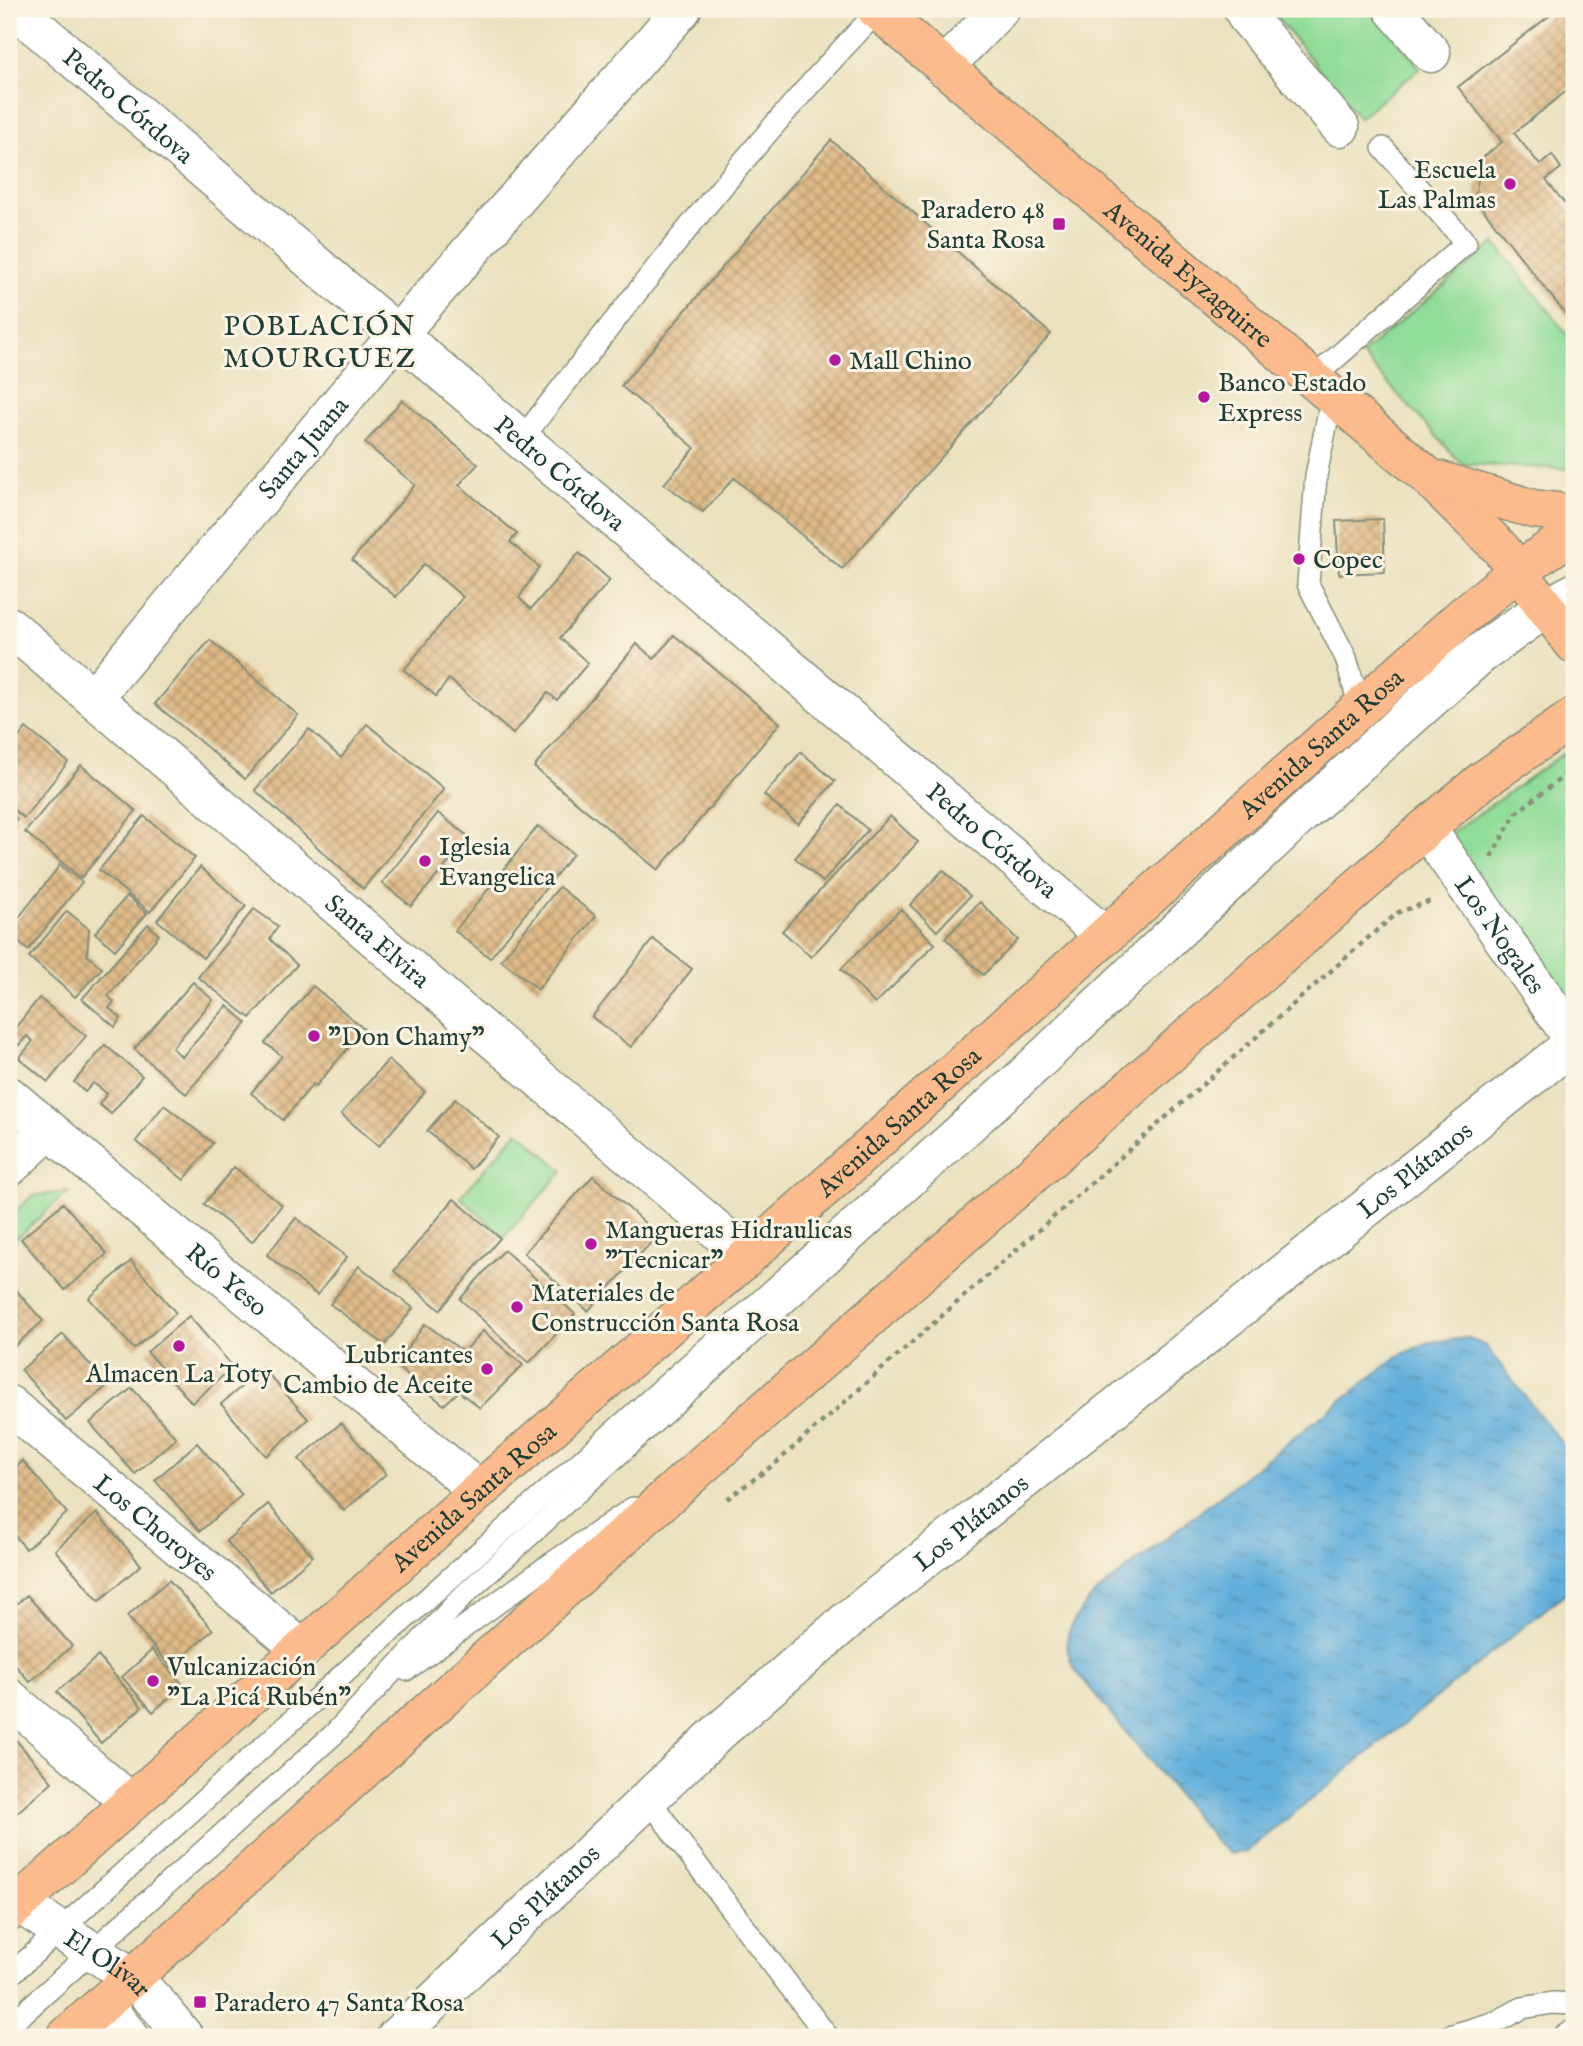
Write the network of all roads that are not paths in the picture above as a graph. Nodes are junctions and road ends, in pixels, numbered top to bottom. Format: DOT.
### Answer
graph roads {
  1 [pos="15,9"];
  2 [pos="682,9"];
  3 [pos="1000,9"];
  4 [pos="1243,9"];
  5 [pos="1393,9"];
  6 [pos="877,10"];
  7 [pos="1431,53"];
  8 [pos="944,67"];
  9 [pos="1340,127"];
  10 [pos="1383,148"];
  11 [pos="398,334"];
  12 [pos="1322,388"];
  13 [pos="521,440"];
  14 [pos="1427,476"];
  15 [pos="1574,514"];
  16 [pos="1574,533"];
  17 [pos="1574,583"];
  18 [pos="1552,606"];
  19 [pos="9,626"];
  20 [pos="93,698"];
  21 [pos="1360,708"];
  22 [pos="1574,716"];
  23 [pos="1426,828"];
  24 [pos="1105,936"];
  25 [pos="1574,1042"];
  26 [pos="9,1096"];
  27 [pos="49,1130"];
  28 [pos="9,1167"];
  29 [pos="746,1258"];
  30 [pos="9,1405"];
  31 [pos="699,1468"];
  32 [pos="479,1491"];
  33 [pos="303,1650"];
  34 [pos="371,1696"];
  35 [pos="9,1698"];
  36 [pos="649,1798"];
  37 [pos="131,1803"];
  38 [pos="13,1907"];
  39 [pos="60,1929"];
  40 [pos="95,1951"];
  41 [pos="9,1976"];
  42 [pos="132,1977"];
  43 [pos="103,2004"];
  44 [pos="1574,2004"];
  45 [pos="9,2026"];
  46 [pos="1574,2030"];
  47 [pos="66,2037"];
  48 [pos="130,2037"];
  49 [pos="184,2037"];
  50 [pos="396,2037"];
  51 [pos="828,2037"];
  52 [pos="1446,2037"];
  53 [pos="1562,2037"];
  1 -- 11 [label="street, Pedro Córdova"];
  2 -- 11 [label="street, Santa Juana"];
  3 -- 8 [label="street"];
  4 -- 9 [label="street"];
  5 -- 7 [label="street"];
  6 -- 8 [label="main road, Avenida Eyzaguirre"];
  6 -- 13 [label="lane"];
  8 -- 12 [label="main road, Avenida Eyzaguirre"];
  10 -- 12 [label="lane"];
  11 -- 13 [label="street, Pedro Córdova"];
  11 -- 20 [label="street, Santa Juana"];
  12 -- 14 [label="main road, Avenida Eyzaguirre"];
  12 -- 21 [label="lane"];
  13 -- 24 [label="street, Pedro Córdova"];
  14 -- 15 [label="main road"];
  14 -- 18 [label="main road, Avenida Eyzaguirre"];
  16 -- 18 [label="main road, Avenida Santa Rosa"];
  17 -- 18 [label="lane"];
  18 -- 21 [label="main road, Avenida Santa Rosa"];
  18 -- 34 [label="lane"];
  18 -- 39 [label="lane"];
  19 -- 20 [label="street, Santa Elvira"];
  20 -- 29 [label="street, Santa Elvira"];
  21 -- 24 [label="main road, Avenida Santa Rosa"];
  22 -- 23 [label="main road"];
  23 -- 25 [label="street, Los Nogales"];
  23 -- 31 [label="main road"];
  24 -- 29 [label="main road, Avenida Santa Rosa"];
  25 -- 36 [label="street, Los Plátanos"];
  26 -- 27 [label="street, Río Yeso"];
  27 -- 28 [label="street"];
  27 -- 32 [label="street, Río Yeso"];
  29 -- 32 [label="main road, Avenida Santa Rosa"];
  30 -- 33 [label="street, Los Choroyes"];
  31 -- 34 [label="lane"];
  31 -- 42 [label="main road"];
  32 -- 33 [label="main road, Avenida Santa Rosa"];
  33 -- 37 [label="main road, Avenida Santa Rosa"];
  34 -- 40 [label="lane"];
  35 -- 37 [label="street"];
  36 -- 50 [label="street, Los Plátanos"];
  36 -- 51 [label="lane"];
  37 -- 38 [label="main road, Avenida Santa Rosa"];
  38 -- 39 [label="street, El Olivar"];
  39 -- 40 [label="street, El Olivar"];
  39 -- 41 [label="lane"];
  40 -- 42 [label="street, El Olivar"];
  40 -- 45 [label="lane"];
  42 -- 43 [label="main road"];
  42 -- 49 [label="street, El Olivar"];
  43 -- 47 [label="main road"];
  43 -- 48 [label="street, El Olivar"];
  44 -- 52 [label="lane"];
  46 -- 53 [label="lane"];
}
